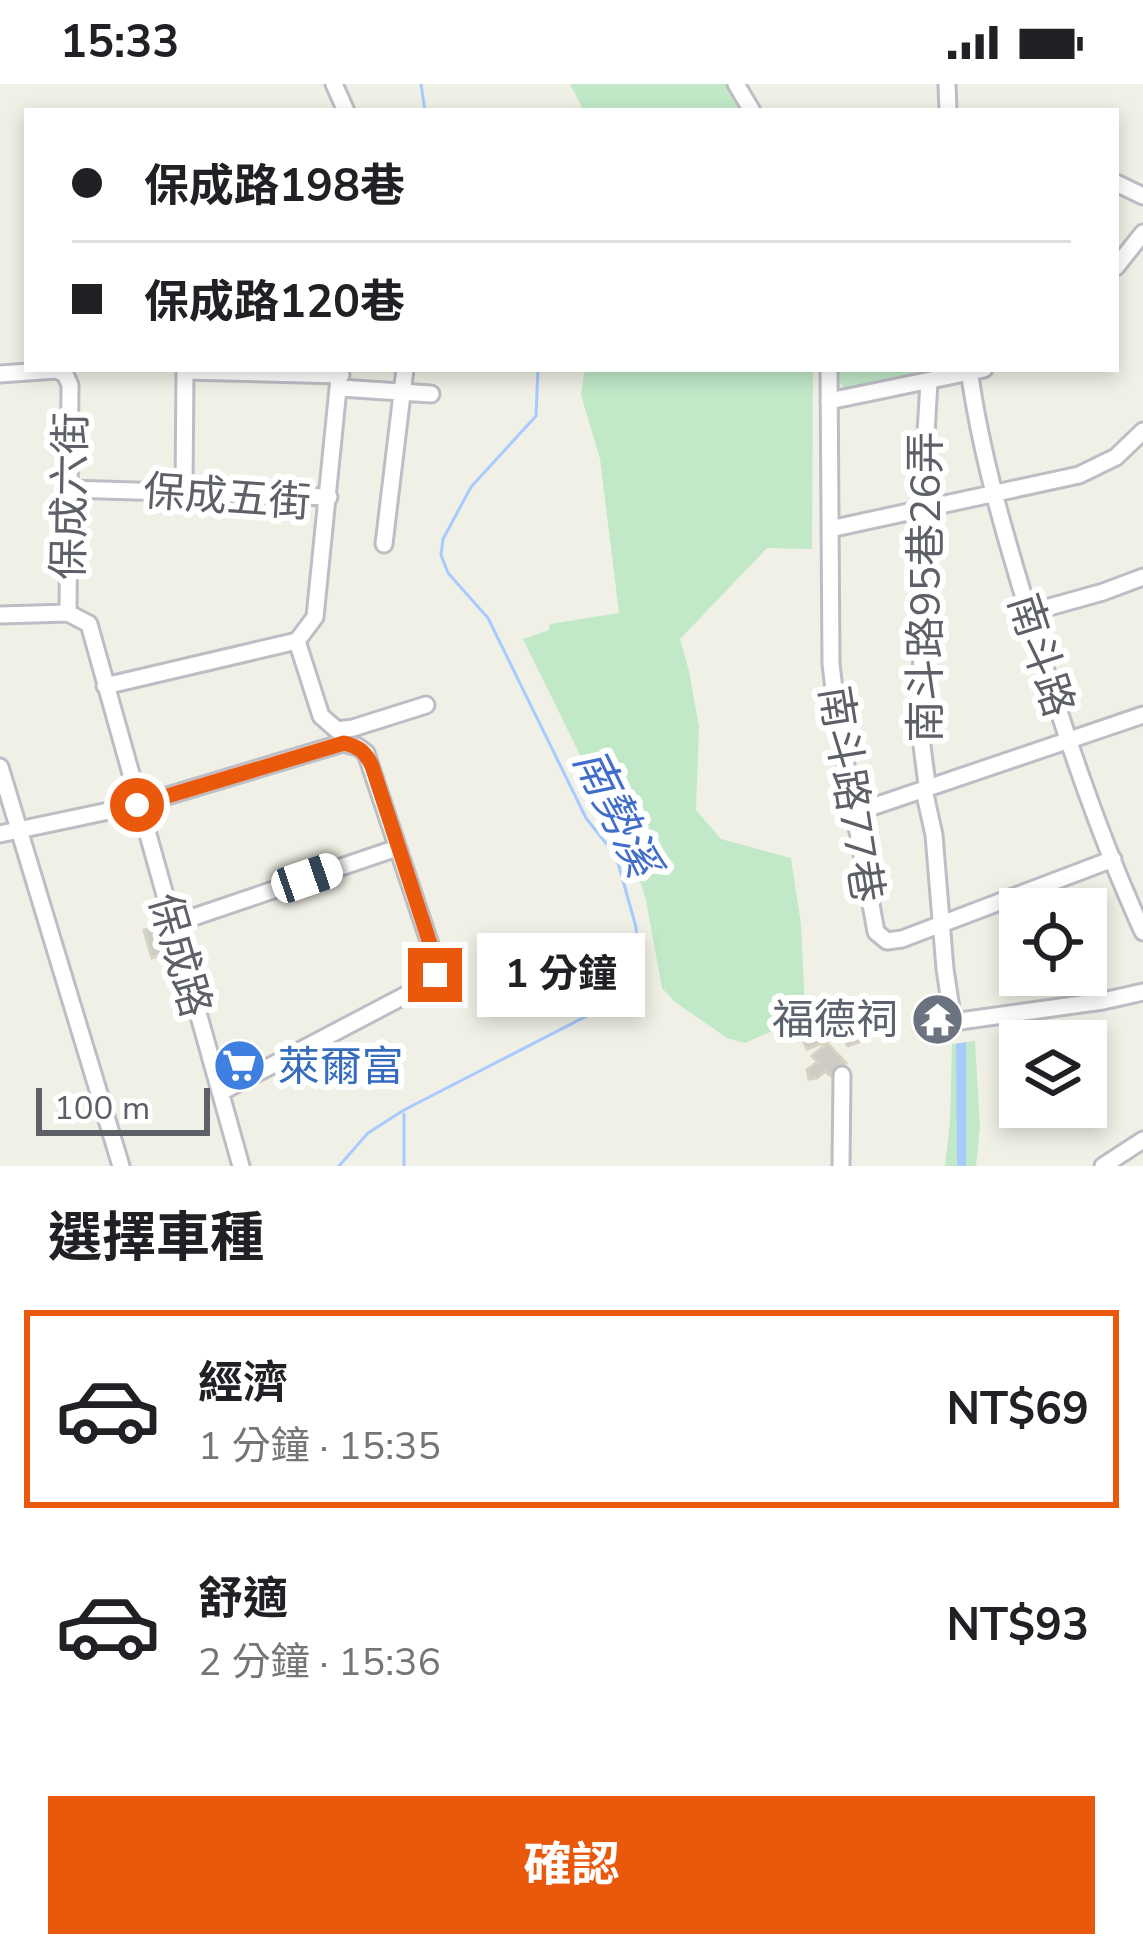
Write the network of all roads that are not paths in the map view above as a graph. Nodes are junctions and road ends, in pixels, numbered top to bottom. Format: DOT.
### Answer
graph roads {
  1 [pos="1143,233"];
  2 [pos="1119,263"];
  3 [pos="60,372"];
  4 [pos="185,372"];
  5 [pos="230,372"];
  6 [pos="405,372"];
  7 [pos="829,372"];
  8 [pos="966,372"];
  9 [pos="974,372"];
  10 [pos="341,377"];
  11 [pos="929,382"];
  12 [pos="402,392"];
  13 [pos="431,394"];
  14 [pos="830,401"];
  15 [pos="1143,430"];
  16 [pos="70,489"];
  17 [pos="184,491"];
  18 [pos="994,494"];
  19 [pos="329,497"];
  20 [pos="921,510"];
  21 [pos="830,529"];
  22 [pos="384,544"];
  23 [pos="1143,577"];
  24 [pos="68,613"];
  25 [pos="1028,613"];
  26 [pos="0,615"];
  27 [pos="297,641"];
  28 [pos="105,686"];
  29 [pos="426,705"];
  30 [pos="1143,716"];
  31 [pos="1069,739"];
  32 [pos="0,767"];
  33 [pos="924,790"];
  34 [pos="137,805"];
  35 [pos="854,813"];
  36 [pos="21,831"];
  37 [pos="0,834"];
  38 [pos="397,848"];
  39 [pos="1113,859"];
  40 [pos="942,923"];
  41 [pos="173,924"];
  42 [pos="1142,926"];
  43 [pos="1143,992"];
  44 [pos="842,1075"];
  45 [pos="221,1092"];
  46 [pos="1143,1140"];
  47 [pos="234,1164"];
  48 [pos="121,1166"];
  49 [pos="841,1166"];
  50 [pos="1103,1166"];
  1 -- 2 [label="street"];
  3 -- 16 [label="street, 保成六街"];
  4 -- 17 [label="street"];
  5 -- 10 [label="street"];
  6 -- 12 [label="street"];
  7 -- 14 [label="street, 南斗路77巷"];
  8 -- 11 [label="street"];
  9 -- 18 [label="street, 南斗路"];
  10 -- 12 [label="street"];
  10 -- 19 [label="street"];
  11 -- 14 [label="street"];
  11 -- 20 [label="street, 南斗路95巷26弄"];
  12 -- 13 [label="street"];
  12 -- 22 [label="street"];
  14 -- 21 [label="street, 南斗路77巷"];
  15 -- 18 [label="street"];
  16 -- 17 [label="street, 保成五街"];
  16 -- 24 [label="street, 保成六街"];
  17 -- 19 [label="street, 保成五街"];
  18 -- 20 [label="street"];
  18 -- 25 [label="street, 南斗路"];
  19 -- 27 [label="street, 保成五街"];
  20 -- 21 [label="street"];
  20 -- 33 [label="street, 南斗路95巷26弄"];
  21 -- 35 [label="street, 南斗路77巷"];
  23 -- 25 [label="street"];
  24 -- 26 [label="street"];
  24 -- 28 [label="street, 保成路"];
  25 -- 31 [label="street, 南斗路"];
  27 -- 28 [label="street"];
  27 -- 29 [label="street"];
  28 -- 34 [label="street, 保成路"];
  30 -- 31 [label="street"];
  31 -- 33 [label="street"];
  31 -- 39 [label="street, 南斗路"];
  32 -- 36 [label="street"];
  33 -- 35 [label="street"];
  33 -- 40 [label="street, 南斗路95巷26弄"];
  34 -- 36 [label="street"];
  34 -- 38 [label="street"];
  34 -- 41 [label="street, 保成路"];
  35 -- 40 [label="street, 南斗路77巷"];
  36 -- 37 [label="street"];
  36 -- 48 [label="street"];
  38 -- 41 [label="street"];
  38 -- 45 [label="street"];
  39 -- 40 [label="street, 南斗路77巷"];
  39 -- 42 [label="street, 南斗路"];
  40 -- 43 [label="street, 南斗路95巷26弄"];
  41 -- 45 [label="street, 保成路"];
  44 -- 49 [label="street"];
  45 -- 47 [label="street, 保成路"];
  46 -- 50 [label="street"];
}
